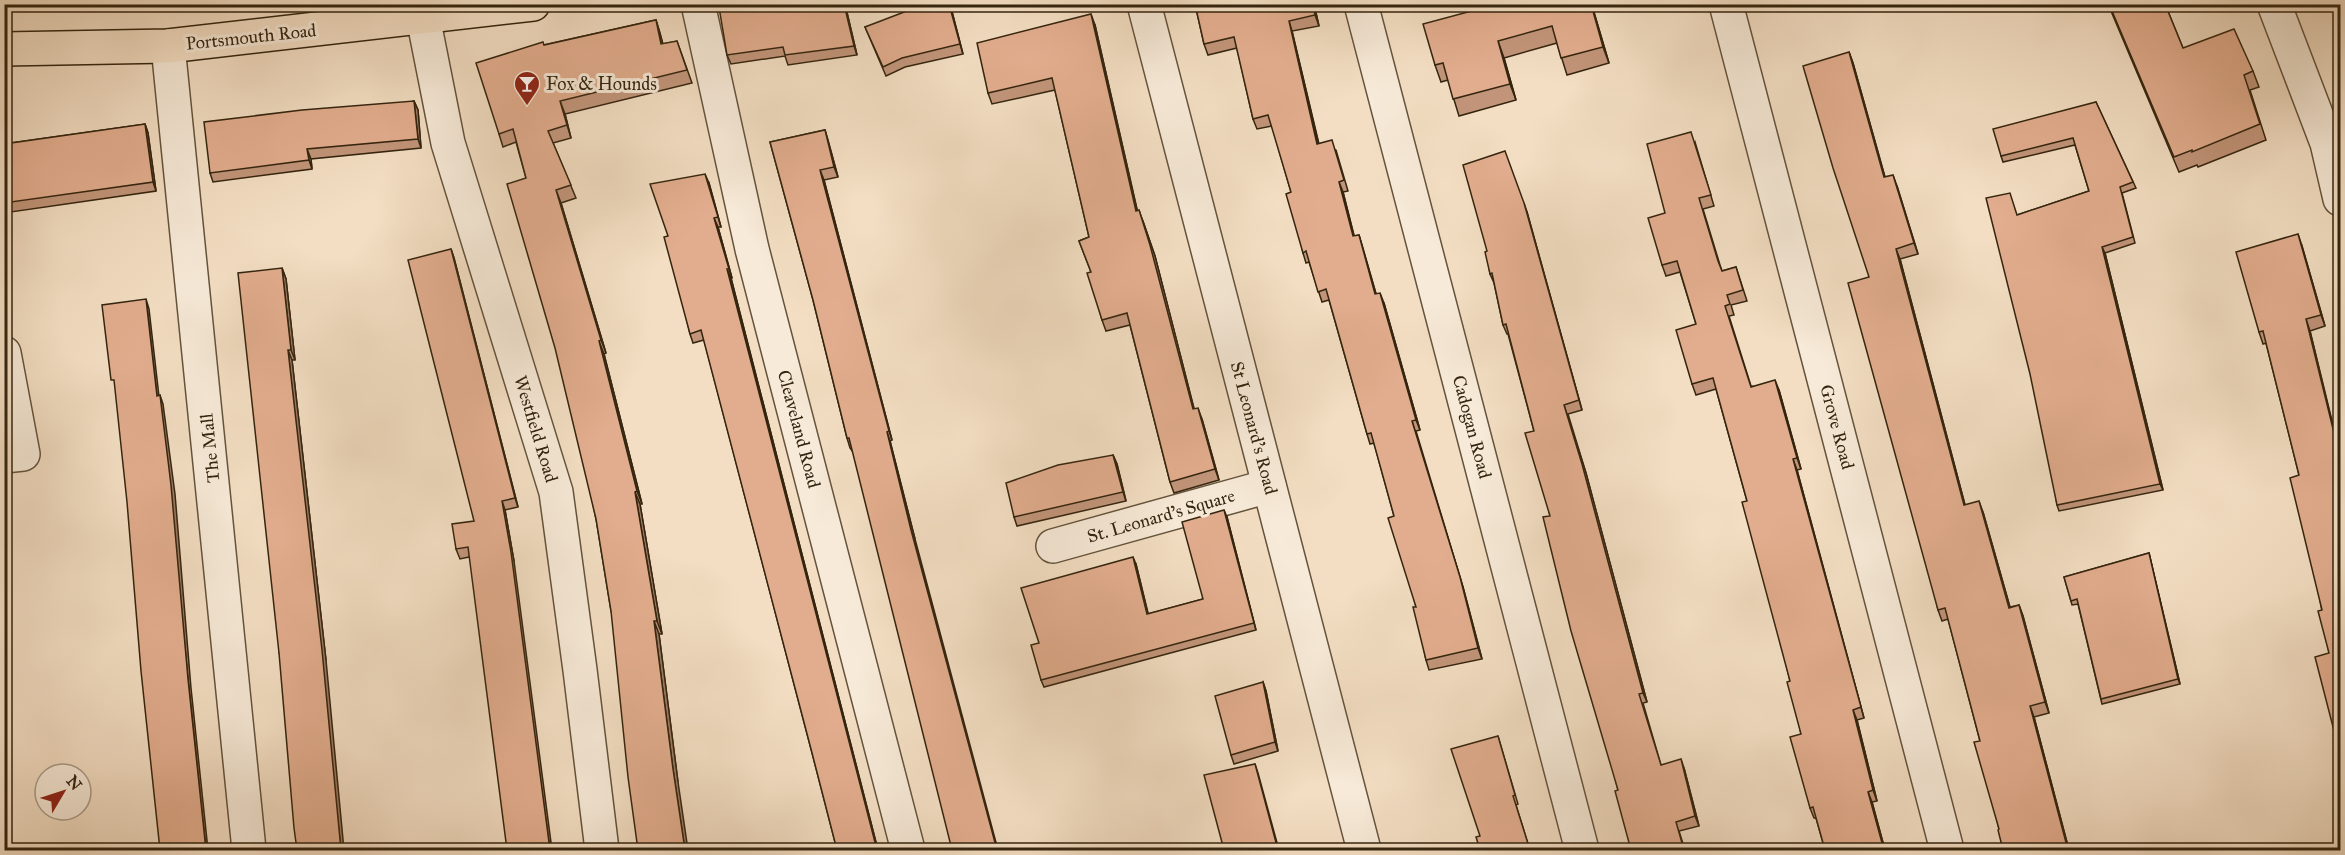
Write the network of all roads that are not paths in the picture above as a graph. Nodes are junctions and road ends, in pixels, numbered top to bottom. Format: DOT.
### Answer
graph roads {
  1 [pos="533,4"];
  2 [pos="698,4"];
  3 [pos="1144,4"];
  4 [pos="1361,4"];
  5 [pos="1726,4"];
  6 [pos="2274,4"];
  7 [pos="423,17"];
  8 [pos="168,46"];
  9 [pos="4,49"];
  10 [pos="2340,199"];
  11 [pos="4,353"];
  12 [pos="4,456"];
  13 [pos="1269,486"];
  14 [pos="1053,546"];
  15 [pos="249,850"];
  16 [pos="602,850"];
  17 [pos="908,850"];
  18 [pos="1364,850"];
  19 [pos="1582,850"];
  20 [pos="1947,850"];
  1 -- 7 [label="main road, Portsmouth Road"];
  2 -- 17 [label="street, Cleaveland Road"];
  3 -- 13 [label="street, St Leonard's Road"];
  4 -- 19 [label="street, Cadogan Road"];
  5 -- 20 [label="street, Grove Road"];
  6 -- 10 [label="street"];
  7 -- 8 [label="main road, Portsmouth Road"];
  7 -- 16 [label="street, Westfield Road"];
  8 -- 9 [label="main road, Portsmouth Road"];
  8 -- 15 [label="street, The Mall"];
  11 -- 12 [label="street"];
  13 -- 14 [label="street, St. Leonard's Square"];
  13 -- 18 [label="street, St Leonard's Road"];
}
